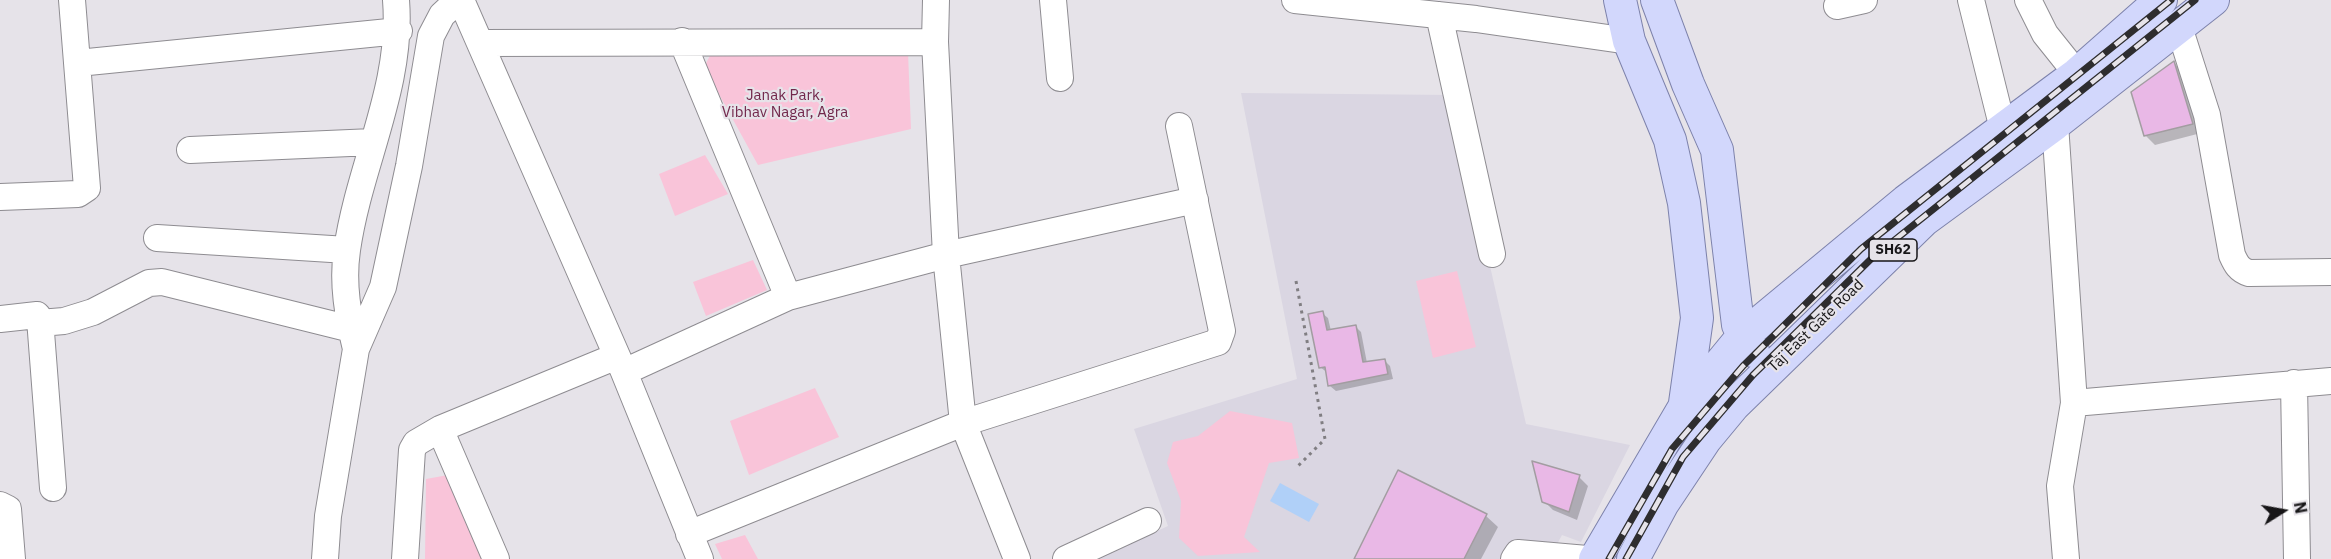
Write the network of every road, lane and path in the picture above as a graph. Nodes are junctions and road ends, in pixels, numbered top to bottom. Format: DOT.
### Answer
graph roads {
  1 [pos="72,0"];
  2 [pos="396,0"];
  3 [pos="459,0"];
  4 [pos="936,0"];
  5 [pos="1053,0"];
  6 [pos="1295,0"];
  7 [pos="1620,0"];
  8 [pos="1657,0"];
  9 [pos="1864,0"];
  10 [pos="1971,0"];
  11 [pos="2028,0"];
  12 [pos="2161,0"];
  13 [pos="2213,0"];
  14 [pos="1837,6"];
  15 [pos="1439,15"];
  16 [pos="2179,27"];
  17 [pos="399,32"];
  18 [pos="682,41"];
  19 [pos="1629,41"];
  20 [pos="935,42"];
  21 [pos="482,44"];
  22 [pos="78,63"];
  23 [pos="2077,74"];
  24 [pos="1060,78"];
  25 [pos="2048,113"];
  26 [pos="1179,126"];
  27 [pos="2003,129"];
  28 [pos="373,142"];
  29 [pos="190,150"];
  30 [pos="0,197"];
  31 [pos="1195,200"];
  32 [pos="158,238"];
  33 [pos="347,250"];
  34 [pos="1492,254"];
  35 [pos="946,255"];
  36 [pos="2331,272"];
  37 [pos="1296,281"];
  38 [pos="788,297"];
  39 [pos="0,319"];
  40 [pos="40,323"];
  41 [pos="1743,336"];
  42 [pos="354,339"];
  43 [pos="621,364"];
  44 [pos="1767,373"];
  45 [pos="2331,381"];
  46 [pos="2294,383"];
  47 [pos="2074,403"];
  48 [pos="1683,408"];
  49 [pos="963,423"];
  50 [pos="440,429"];
  51 [pos="1705,440"];
  52 [pos="1297,467"];
  53 [pos="53,488"];
  54 [pos="0,505"];
  55 [pos="1148,521"];
  56 [pos="688,534"];
  57 [pos="12,559"];
  58 [pos="325,559"];
  59 [pos="405,559"];
  60 [pos="496,559"];
  61 [pos="700,559"];
  62 [pos="1017,559"];
  63 [pos="1066,559"];
  64 [pos="1514,559"];
  65 [pos="1587,559"];
  66 [pos="1595,559"];
  67 [pos="1633,559"];
  68 [pos="2066,559"];
  69 [pos="2296,559"];
  1 -- 22 [label="street"];
  2 -- 17 [label="street"];
  3 -- 21 [label="street"];
  3 -- 42 [label="street"];
  4 -- 20 [label="street"];
  5 -- 24 [label="street"];
  6 -- 15 [label="street"];
  7 -- 19 [label="main road"];
  8 -- 41 [label="main road"];
  9 -- 14 [label="street"];
  10 -- 27 [label="street"];
  11 -- 23 [label="street"];
  12 -- 23 [label="main road, SH62"];
  13 -- 16 [label="main road, Taj East Gate Road / SH62"];
  15 -- 19 [label="street"];
  15 -- 34 [label="street"];
  16 -- 25 [label="main road, Taj East Gate Road / SH62"];
  16 -- 36 [label="street"];
  17 -- 22 [label="street"];
  17 -- 28 [label="street"];
  18 -- 20 [label="street"];
  18 -- 21 [label="street"];
  18 -- 38 [label="street"];
  19 -- 48 [label="main road"];
  20 -- 35 [label="street"];
  21 -- 43 [label="street"];
  22 -- 30 [label="street"];
  23 -- 25 [label="main road, SH62"];
  25 -- 27 [label="main road, SH62"];
  25 -- 44 [label="main road, Taj East Gate Road / SH62"];
  25 -- 47 [label="street"];
  26 -- 31 [label="street"];
  27 -- 41 [label="main road, SH62"];
  28 -- 29 [label="street"];
  28 -- 33 [label="street"];
  31 -- 35 [label="street"];
  31 -- 49 [label="street"];
  32 -- 33 [label="street"];
  33 -- 42 [label="street"];
  35 -- 38 [label="street"];
  35 -- 49 [label="street"];
  37 -- 52 [label="path"];
  38 -- 43 [label="street"];
  39 -- 40 [label="street"];
  40 -- 42 [label="street"];
  40 -- 53 [label="street"];
  41 -- 44 [label="main road"];
  41 -- 48 [label="main road, SH62"];
  42 -- 58 [label="street"];
  43 -- 50 [label="street"];
  43 -- 56 [label="street"];
  44 -- 51 [label="main road, Taj East Gate Road / SH62"];
  45 -- 46 [label="street"];
  46 -- 47 [label="street"];
  46 -- 69 [label="street"];
  47 -- 68 [label="street"];
  48 -- 51 [label="main road"];
  48 -- 66 [label="main road, SH62"];
  49 -- 56 [label="street"];
  49 -- 62 [label="street"];
  50 -- 59 [label="street"];
  50 -- 60 [label="street"];
  51 -- 67 [label="main road, Taj East Gate Road / SH62"];
  54 -- 57 [label="street"];
  55 -- 63 [label="street"];
  56 -- 61 [label="street"];
  64 -- 65 [label="street"];
}
